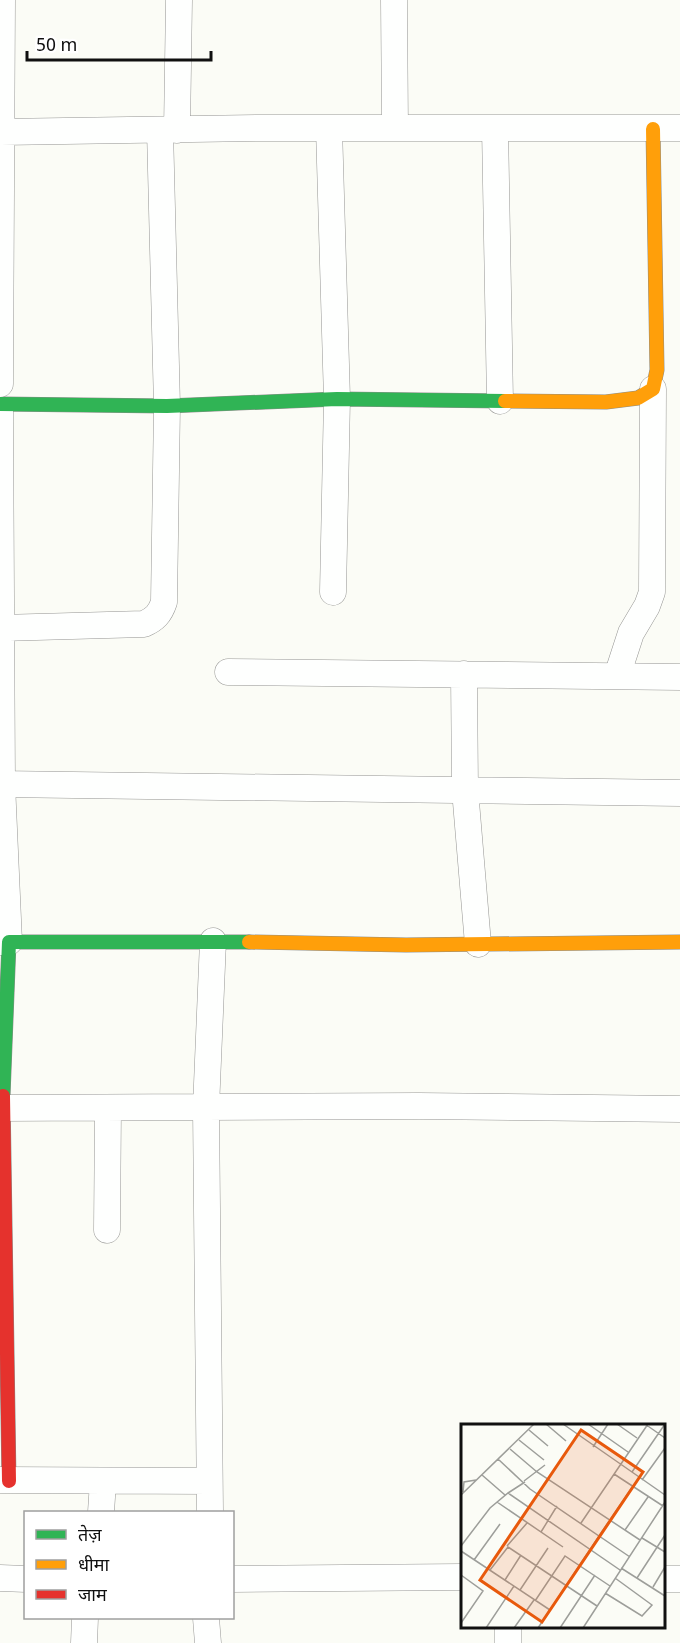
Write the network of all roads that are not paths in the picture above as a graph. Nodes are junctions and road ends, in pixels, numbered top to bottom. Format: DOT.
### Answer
graph roads {
  1 [pos="2,0"];
  2 [pos="179,0"];
  3 [pos="394,0"];
  4 [pos="329,128"];
  5 [pos="394,128"];
  6 [pos="495,128"];
  7 [pos="680,128"];
  8 [pos="653,129"];
  9 [pos="168,130"];
  10 [pos="1,132"];
  11 [pos="0,384"];
  12 [pos="653,389"];
  13 [pos="337,399"];
  14 [pos="500,401"];
  15 [pos="0,404"];
  16 [pos="167,405"];
  17 [pos="0,411"];
  18 [pos="333,591"];
  19 [pos="1,628"];
  20 [pos="228,672"];
  21 [pos="464,674"];
  22 [pos="617,676"];
  23 [pos="680,677"];
  24 [pos="1,784"];
  25 [pos="465,790"];
  26 [pos="680,794"];
  27 [pos="213,941"];
  28 [pos="4,942"];
  29 [pos="680,942"];
  30 [pos="478,944"];
  31 [pos="1,1108"];
  32 [pos="108,1108"];
  33 [pos="206,1108"];
  34 [pos="680,1109"];
  35 [pos="107,1230"];
  36 [pos="5,1480"];
  37 [pos="210,1481"];
  38 [pos="103,1482"];
  39 [pos="101,1511"];
  40 [pos="210,1511"];
  41 [pos="461,1577"];
  42 [pos="0,1578"];
  43 [pos="24,1579"];
  44 [pos="234,1579"];
  45 [pos="86,1619"];
  46 [pos="206,1619"];
  47 [pos="84,1643"];
  48 [pos="208,1643"];
  1 -- 10 [label="street"];
  2 -- 9 [label="street"];
  3 -- 5 [label="street"];
  4 -- 5 [label="street"];
  4 -- 9 [label="street"];
  4 -- 13 [label="street"];
  5 -- 6 [label="street"];
  6 -- 8 [label="street"];
  6 -- 14 [label="street"];
  7 -- 8 [label="street"];
  8 -- 12 [label="street"];
  9 -- 10 [label="street"];
  9 -- 16 [label="street"];
  10 -- 11 [label="street"];
  12 -- 14 [label="street"];
  12 -- 22 [label="street"];
  13 -- 14 [label="street"];
  13 -- 16 [label="street"];
  13 -- 18 [label="street"];
  15 -- 16 [label="street"];
  16 -- 19 [label="street"];
  17 -- 19 [label="street"];
  19 -- 24 [label="street"];
  20 -- 21 [label="street"];
  21 -- 22 [label="street"];
  21 -- 25 [label="street"];
  22 -- 23 [label="street"];
  24 -- 25 [label="street"];
  24 -- 28 [label="street"];
  25 -- 26 [label="street"];
  25 -- 30 [label="street"];
  27 -- 28 [label="street"];
  27 -- 30 [label="street"];
  27 -- 33 [label="street"];
  28 -- 31 [label="street"];
  29 -- 30 [label="street"];
  31 -- 32 [label="street"];
  31 -- 36 [label="street"];
  32 -- 33 [label="street"];
  32 -- 35 [label="street"];
  33 -- 34 [label="street"];
  33 -- 37 [label="street"];
  36 -- 38 [label="street"];
  37 -- 38 [label="street"];
  37 -- 40 [label="street"];
  38 -- 39 [label="street"];
  41 -- 44 [label="street"];
  42 -- 43 [label="street"];
  45 -- 47 [label="street"];
  46 -- 48 [label="street"];
}
